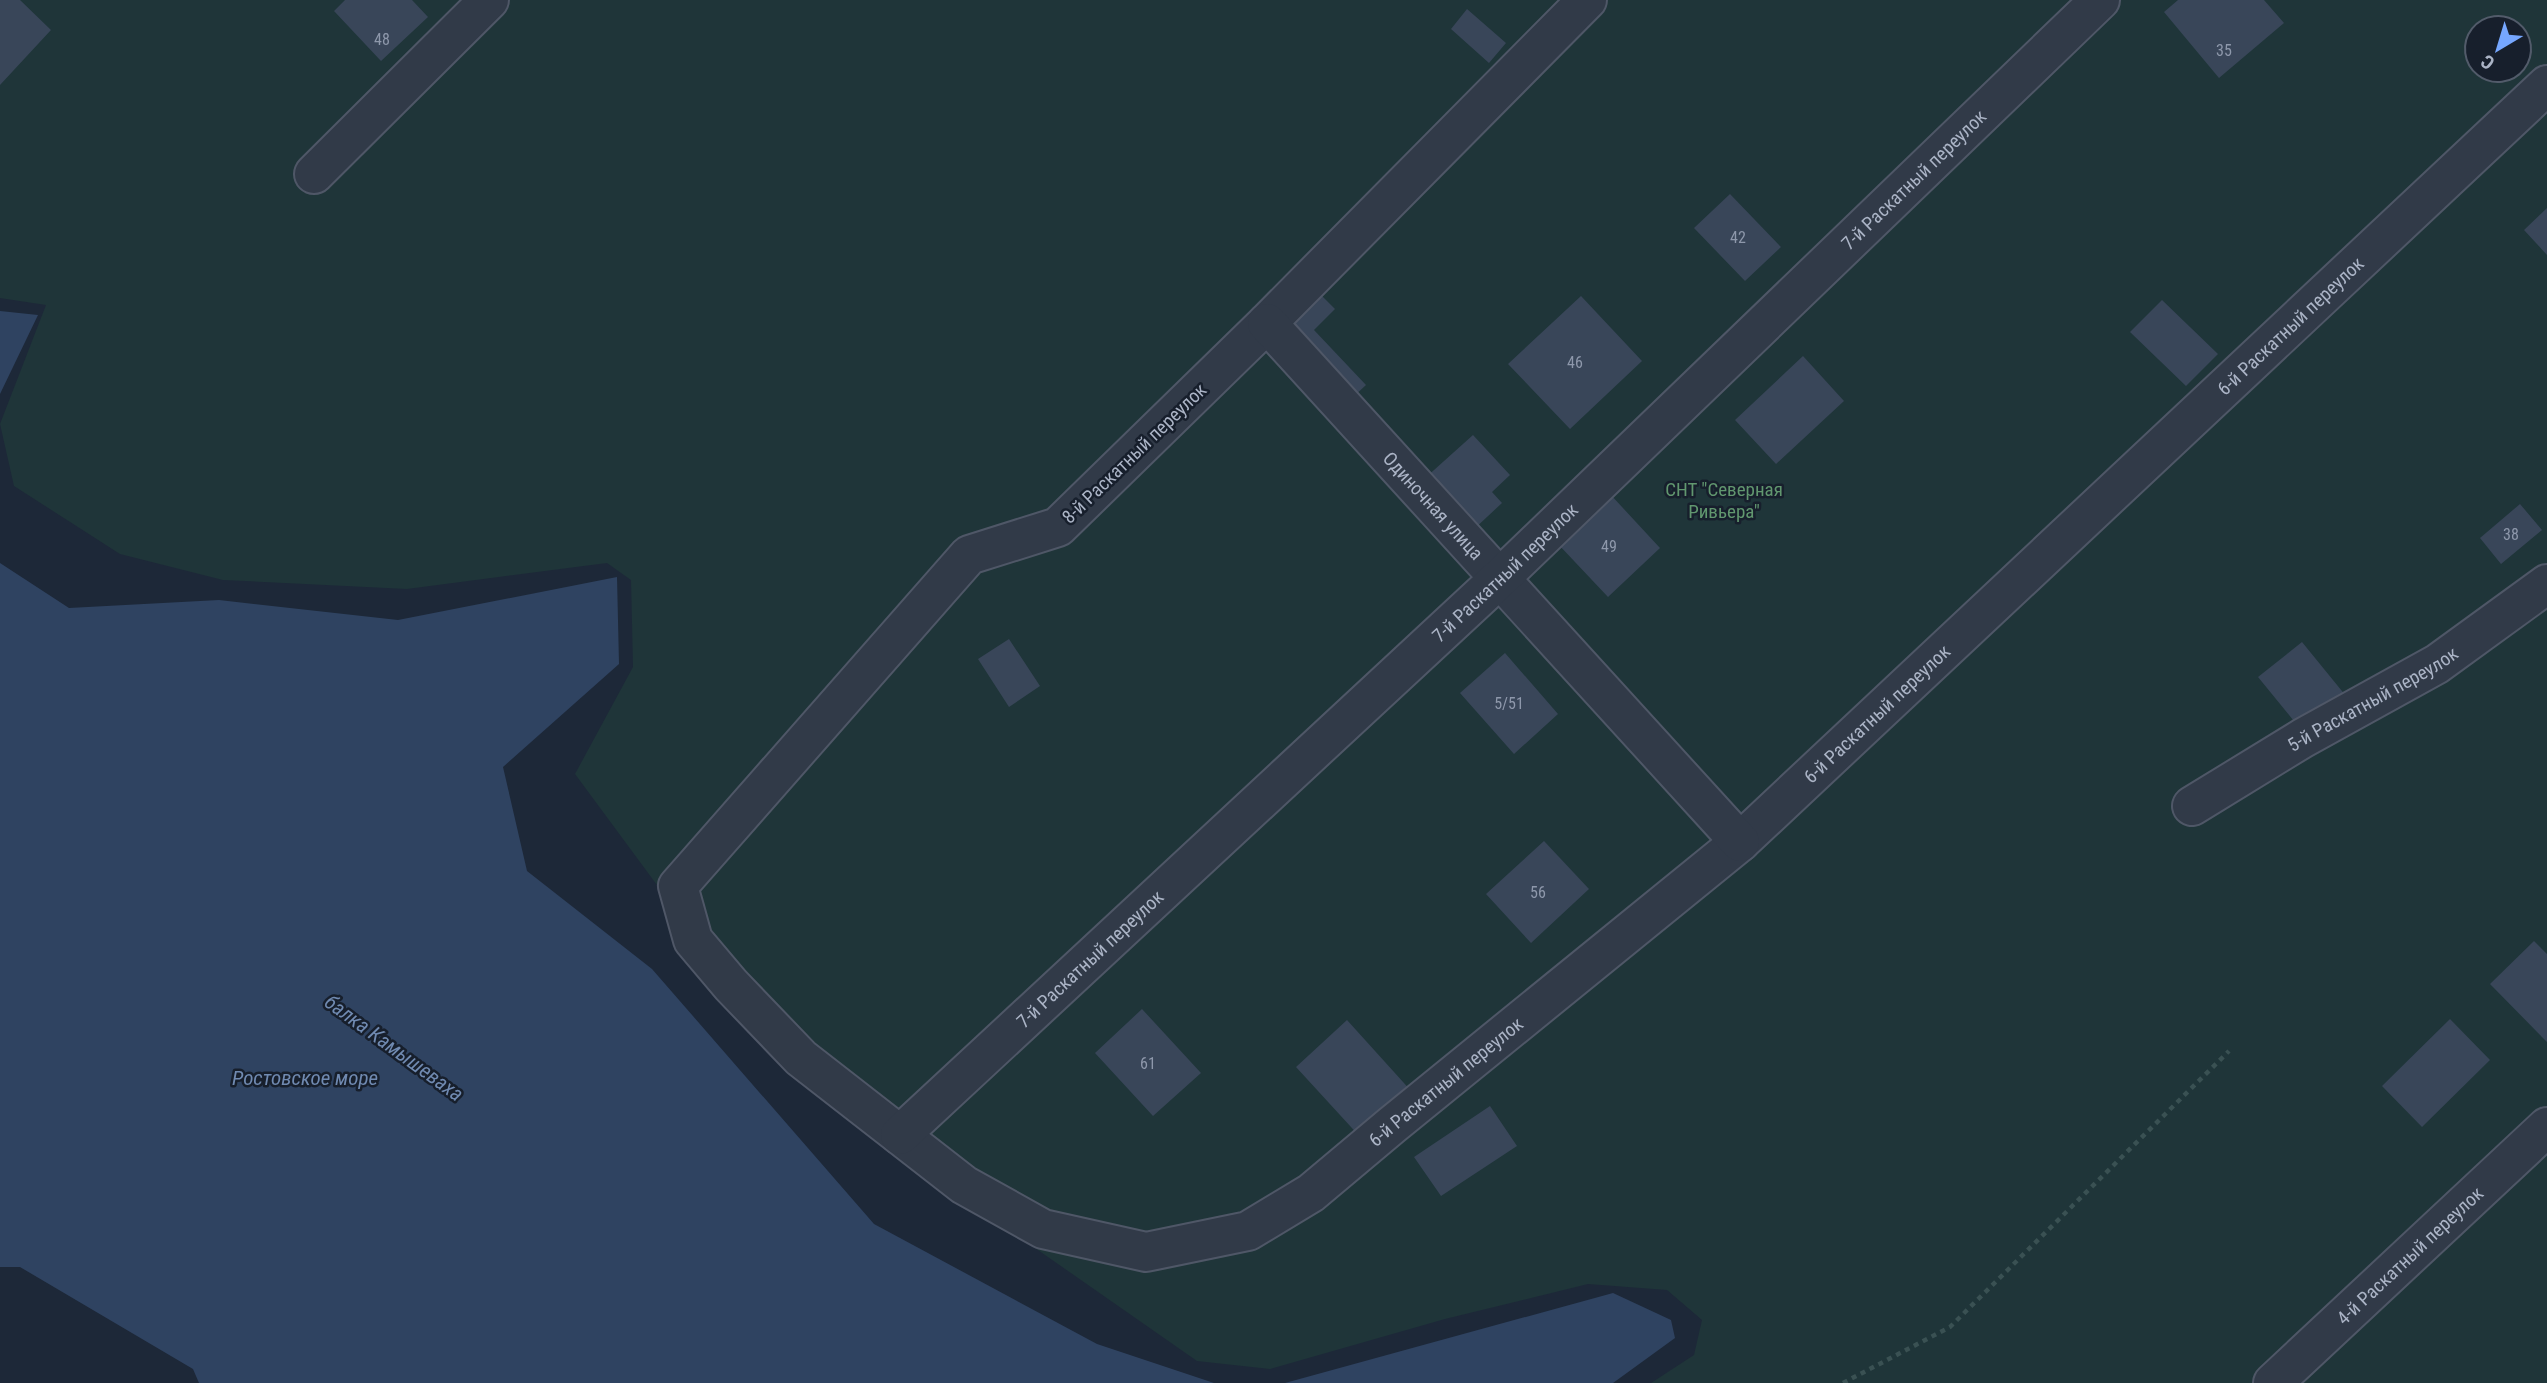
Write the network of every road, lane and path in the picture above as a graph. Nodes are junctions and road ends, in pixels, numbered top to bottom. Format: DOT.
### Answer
graph roads {
  1 [pos="489,0"];
  2 [pos="1587,0"];
  3 [pos="2100,0"];
  4 [pos="2547,85"];
  5 [pos="314,174"];
  6 [pos="1267,323"];
  7 [pos="1500,578"];
  8 [pos="2547,584"];
  9 [pos="2192,806"];
  10 [pos="1740,842"];
  11 [pos="2229,1051"];
  12 [pos="2547,1127"];
  13 [pos="900,1135"];
  14 [pos="1843,1383"];
  15 [pos="2273,1383"];
  1 -- 5 [label="lane"];
  2 -- 6 [label="lane, 8-й Раскатный переулок"];
  3 -- 7 [label="lane, 7-й Раскатный переулок"];
  4 -- 10 [label="lane, 6-й Раскатный переулок"];
  6 -- 7 [label="lane, Одиночная улица"];
  6 -- 13 [label="lane, 8-й Раскатный переулок"];
  7 -- 10 [label="lane, Одиночная улица"];
  7 -- 13 [label="lane, 7-й Раскатный переулок"];
  8 -- 9 [label="lane, 5-й Раскатный переулок"];
  10 -- 13 [label="lane, 6-й Раскатный переулок"];
  11 -- 14 [label="path"];
  12 -- 15 [label="lane, 4-й Раскатный переулок"];
}
